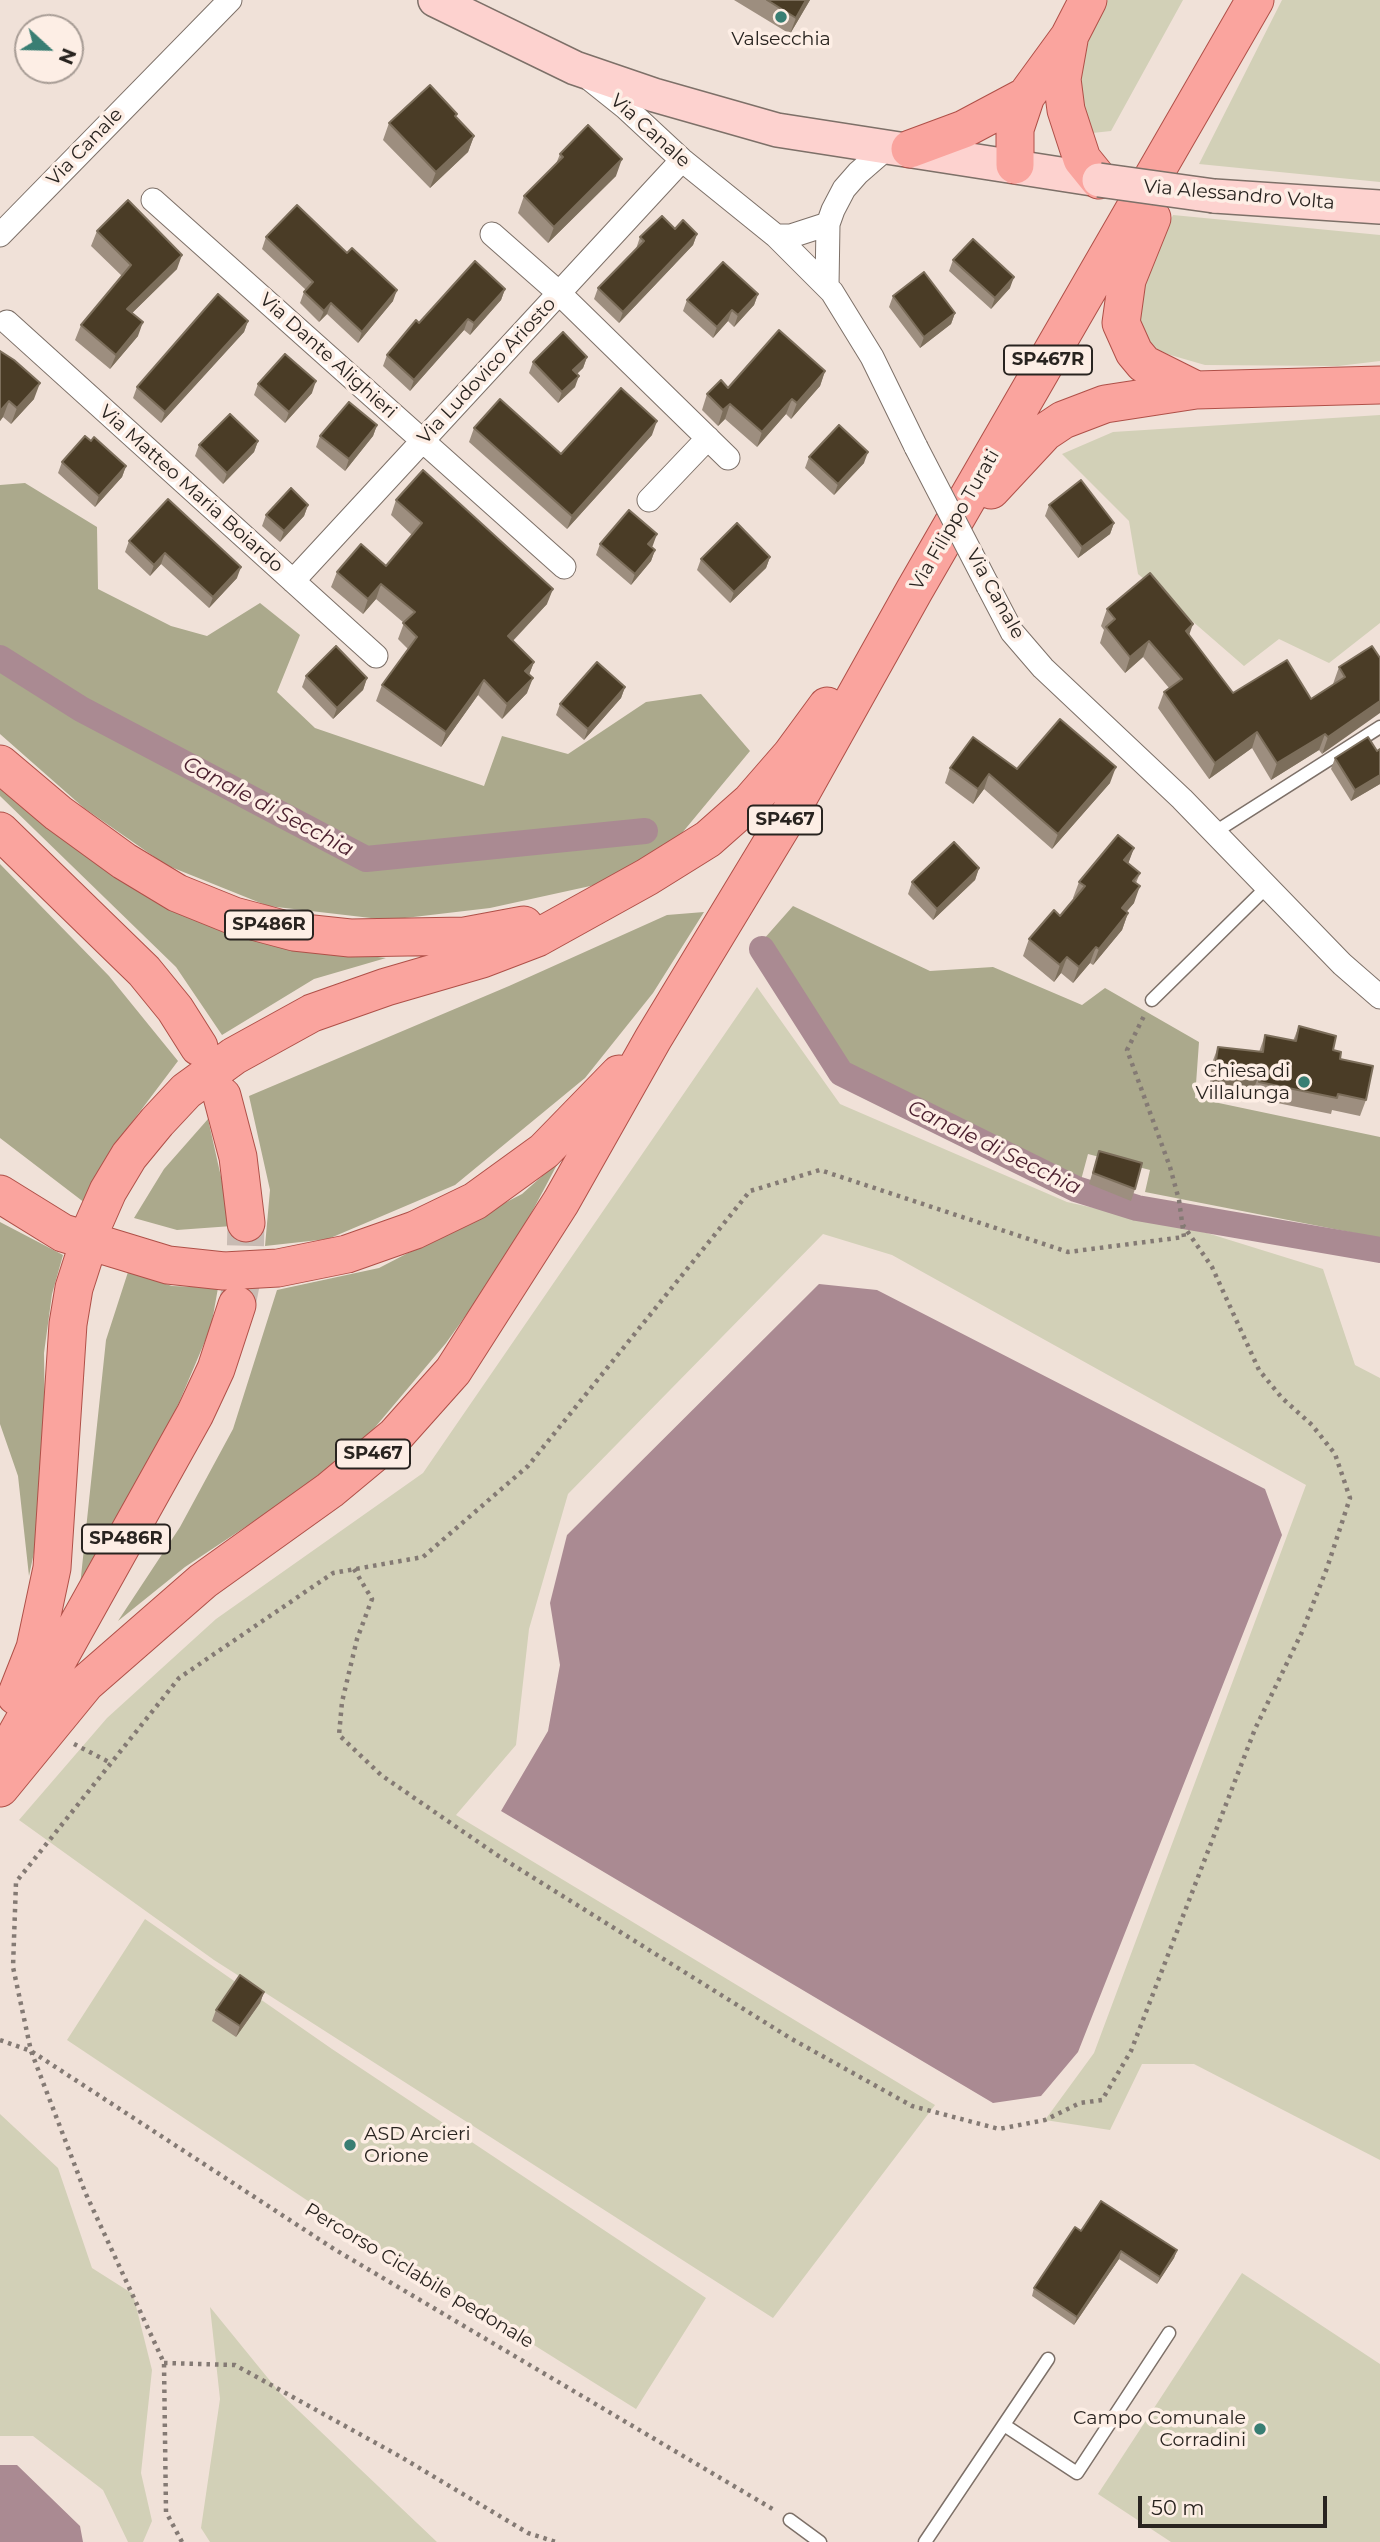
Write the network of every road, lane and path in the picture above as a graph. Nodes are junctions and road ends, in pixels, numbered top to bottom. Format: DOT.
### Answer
graph roads {
  1 [pos="230,0"];
  2 [pos="435,0"];
  3 [pos="1088,0"];
  4 [pos="1255,0"];
  5 [pos="1069,37"];
  6 [pos="575,68"];
  7 [pos="1062,79"];
  8 [pos="1026,96"];
  9 [pos="1186,123"];
  10 [pos="900,147"];
  11 [pos="682,160"];
  12 [pos="1015,164"];
  13 [pos="1099,180"];
  14 [pos="153,200"];
  15 [pos="1380,207"];
  16 [pos="828,224"];
  17 [pos="492,234"];
  18 [pos="0,235"];
  19 [pos="776,236"];
  20 [pos="827,286"];
  21 [pos="559,293"];
  22 [pos="6,322"];
  23 [pos="1380,384"];
  24 [pos="1196,390"];
  25 [pos="708,438"];
  26 [pos="423,440"];
  27 [pos="728,458"];
  28 [pos="649,500"];
  29 [pos="564,567"];
  30 [pos="293,580"];
  31 [pos="912,594"];
  32 [pos="376,656"];
  33 [pos="1380,727"];
  34 [pos="0,764"];
  35 [pos="0,831"];
  36 [pos="1215,832"];
  37 [pos="1268,886"];
  38 [pos="583,911"];
  39 [pos="1380,997"];
  40 [pos="1152,1000"];
  41 [pos="653,1039"];
  42 [pos="199,1046"];
  43 [pos="222,1096"];
  44 [pos="0,1194"];
  45 [pos="1181,1221"];
  46 [pos="246,1223"];
  47 [pos="237,1305"];
  48 [pos="354,1569"];
  49 [pos="0,1729"];
  50 [pos="67,1741"];
  51 [pos="111,1763"];
  52 [pos="0,1767"];
  53 [pos="0,1788"];
  54 [pos="0,2040"];
  55 [pos="31,2051"];
  56 [pos="1169,2333"];
  57 [pos="1048,2359"];
  58 [pos="164,2363"];
  59 [pos="1004,2425"];
  60 [pos="790,2520"];
  61 [pos="182,2542"];
  62 [pos="556,2542"];
  63 [pos="820,2542"];
  64 [pos="925,2542"];
  1 -- 18 [label="street, Via Canale"];
  2 -- 6 [label="main road, Via Canale"];
  3 -- 5 [label="main road"];
  4 -- 9 [label="main road, Via Filippo Turati / SP467R"];
  5 -- 7 [label="main road"];
  5 -- 8 [label="main road"];
  6 -- 10 [label="main road, Via Canale"];
  6 -- 11 [label="street, Via Canale"];
  7 -- 12 [label="main road"];
  7 -- 13 [label="main road"];
  8 -- 10 [label="main road"];
  8 -- 12 [label="main road"];
  9 -- 24 [label="main road"];
  9 -- 31 [label="main road, Via Filippo Turati / SP467R"];
  10 -- 12 [label="main road, Via Canale"];
  10 -- 16 [label="street"];
  11 -- 19 [label="street, Via Canale"];
  11 -- 21 [label="street, Via Ludovico Ariosto"];
  12 -- 13 [label="main road, Via Canale"];
  13 -- 15 [label="main road, Via Alessandro Volta, bridge"];
  14 -- 26 [label="street, Via Dante Alighieri"];
  16 -- 19 [label="street"];
  16 -- 20 [label="street"];
  17 -- 21 [label="street"];
  19 -- 20 [label="street, Via Canale"];
  20 -- 36 [label="street, Via Canale, bridge"];
  21 -- 25 [label="street"];
  21 -- 26 [label="street, Via Ludovico Ariosto"];
  22 -- 30 [label="street, Via Matteo Maria Boiardo"];
  23 -- 24 [label="main road"];
  24 -- 31 [label="main road"];
  25 -- 27 [label="street"];
  25 -- 28 [label="street"];
  26 -- 29 [label="street, Via Dante Alighieri"];
  26 -- 30 [label="street, Via Ludovico Ariosto"];
  30 -- 32 [label="street, Via Matteo Maria Boiardo"];
  31 -- 38 [label="main road"];
  31 -- 41 [label="main road, Via Filippo Turati / SP467"];
  33 -- 36 [label="lane"];
  34 -- 38 [label="main road, SP486R"];
  35 -- 42 [label="main road"];
  36 -- 37 [label="street, Via Canale"];
  37 -- 39 [label="street, Via Canale"];
  37 -- 40 [label="lane"];
  38 -- 49 [label="main road"];
  40 -- 45 [label="path"];
  41 -- 44 [label="main road"];
  41 -- 53 [label="main road, SP467"];
  43 -- 46 [label="main road"];
  45 -- 48 [label="path"];
  45 -- 48 [label="path"];
  47 -- 52 [label="main road, SP486R"];
  48 -- 51 [label="path"];
  50 -- 51 [label="path"];
  51 -- 55 [label="path"];
  54 -- 55 [label="path, Percorso Ciclabile pedonale"];
  55 -- 58 [label="path"];
  55 -- 60 [label="path, Percorso Ciclabile pedonale"];
  56 -- 59 [label="lane"];
  57 -- 59 [label="lane"];
  58 -- 61 [label="path"];
  58 -- 62 [label="path"];
  59 -- 64 [label="lane"];
  60 -- 63 [label="lane"];
}
